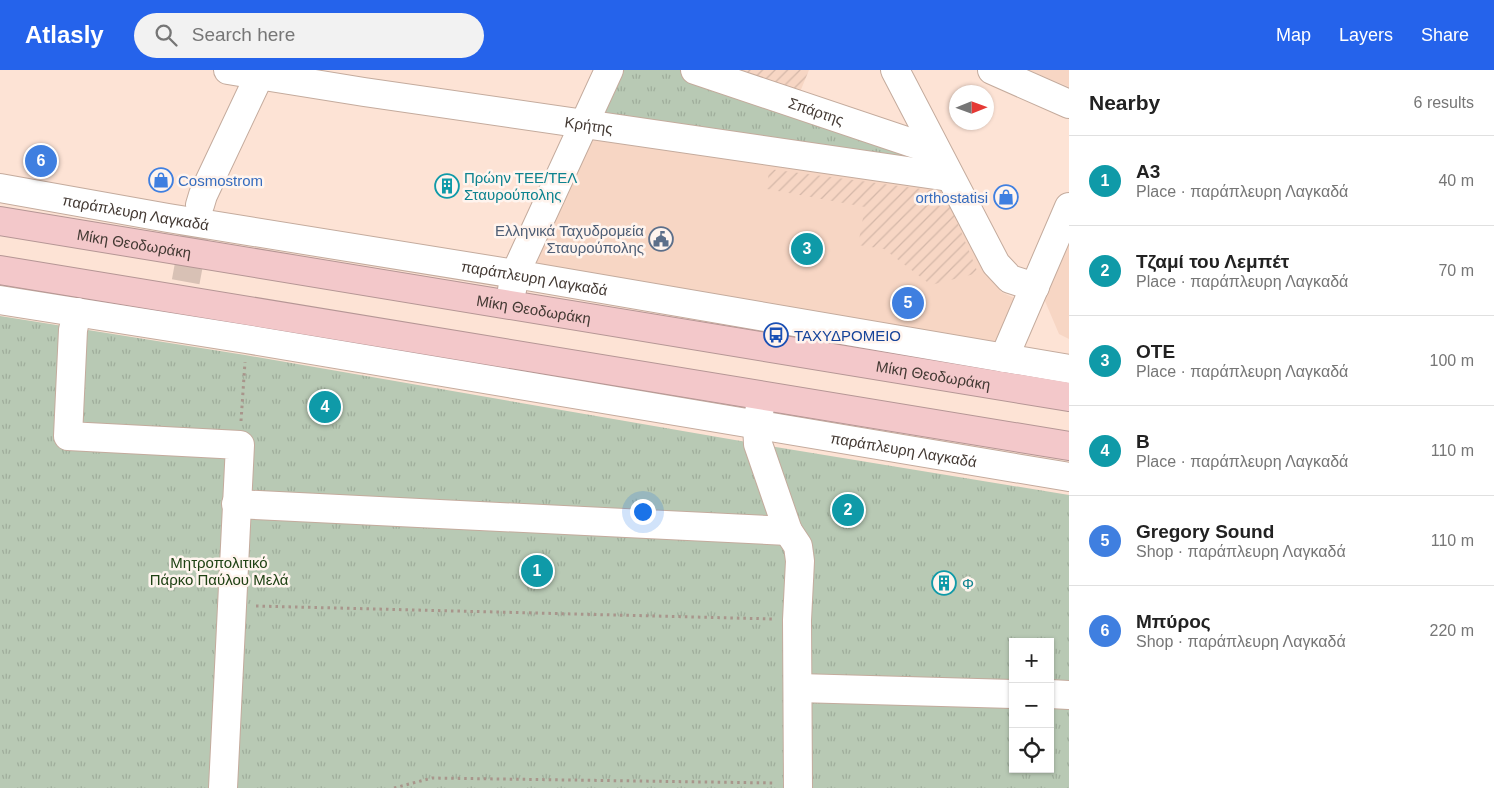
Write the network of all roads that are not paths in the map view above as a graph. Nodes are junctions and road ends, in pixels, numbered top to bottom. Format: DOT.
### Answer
graph roads {
  1 [pos="228,70"];
  2 [pos="610,70"];
  3 [pos="695,70"];
  4 [pos="895,70"];
  5 [pos="992,70"];
  6 [pos="260,73"];
  7 [pos="1069,104"];
  8 [pos="585,124"];
  9 [pos="936,151"];
  10 [pos="949,177"];
  11 [pos="0,188"];
  12 [pos="200,205"];
  13 [pos="1069,207"];
  14 [pos="0,221"];
  15 [pos="0,270"];
  16 [pos="515,274"];
  17 [pos="1035,287"];
  18 [pos="0,300"];
  19 [pos="510,304"];
  20 [pos="77,312"];
  21 [pos="1004,358"];
  22 [pos="1069,369"];
  23 [pos="762,395"];
  24 [pos="1069,397"];
  25 [pos="757,424"];
  26 [pos="1069,446"];
  27 [pos="1069,477"];
  28 [pos="236,504"];
  29 [pos="788,531"];
  30 [pos="798,688"];
  31 [pos="1009,694"];
  32 [pos="1054,694"];
  33 [pos="1069,695"];
  34 [pos="798,786"];
  35 [pos="223,788"];
  1 -- 6 [label="street, Κρήτης"];
  2 -- 8 [label="street"];
  3 -- 9 [label="street, Σπάρτης"];
  4 -- 9 [label="street"];
  5 -- 7 [label="street"];
  6 -- 8 [label="street, Κρήτης"];
  6 -- 12 [label="street"];
  8 -- 10 [label="street, Κρήτης"];
  8 -- 16 [label="street"];
  9 -- 10 [label="street"];
  10 -- 17 [label="street"];
  11 -- 16 [label="street, παράπλευρη Λαγκαδά"];
  13 -- 17 [label="street"];
  14 -- 19 [label="highway, Μίκη Θεοδωράκη"];
  15 -- 23 [label="highway"];
  16 -- 19 [label="street"];
  16 -- 21 [label="street, παράπλευρη Λαγκαδά"];
  17 -- 21 [label="street"];
  18 -- 20 [label="street, παράπλευρη Λαγκαδά"];
  19 -- 24 [label="highway, Μίκη Θεοδωράκη"];
  20 -- 25 [label="street, παράπλευρη Λαγκαδά"];
  20 -- 28 [label="street"];
  21 -- 22 [label="street, παράπλευρη Λαγκαδά"];
  23 -- 25 [label="street"];
  23 -- 26 [label="highway"];
  25 -- 27 [label="street, παράπλευρη Λαγκαδά"];
  25 -- 29 [label="street"];
  28 -- 29 [label="street"];
  28 -- 35 [label="street"];
  29 -- 30 [label="street"];
  30 -- 31 [label="street"];
  30 -- 34 [label="street"];
  32 -- 33 [label="street"];
}
